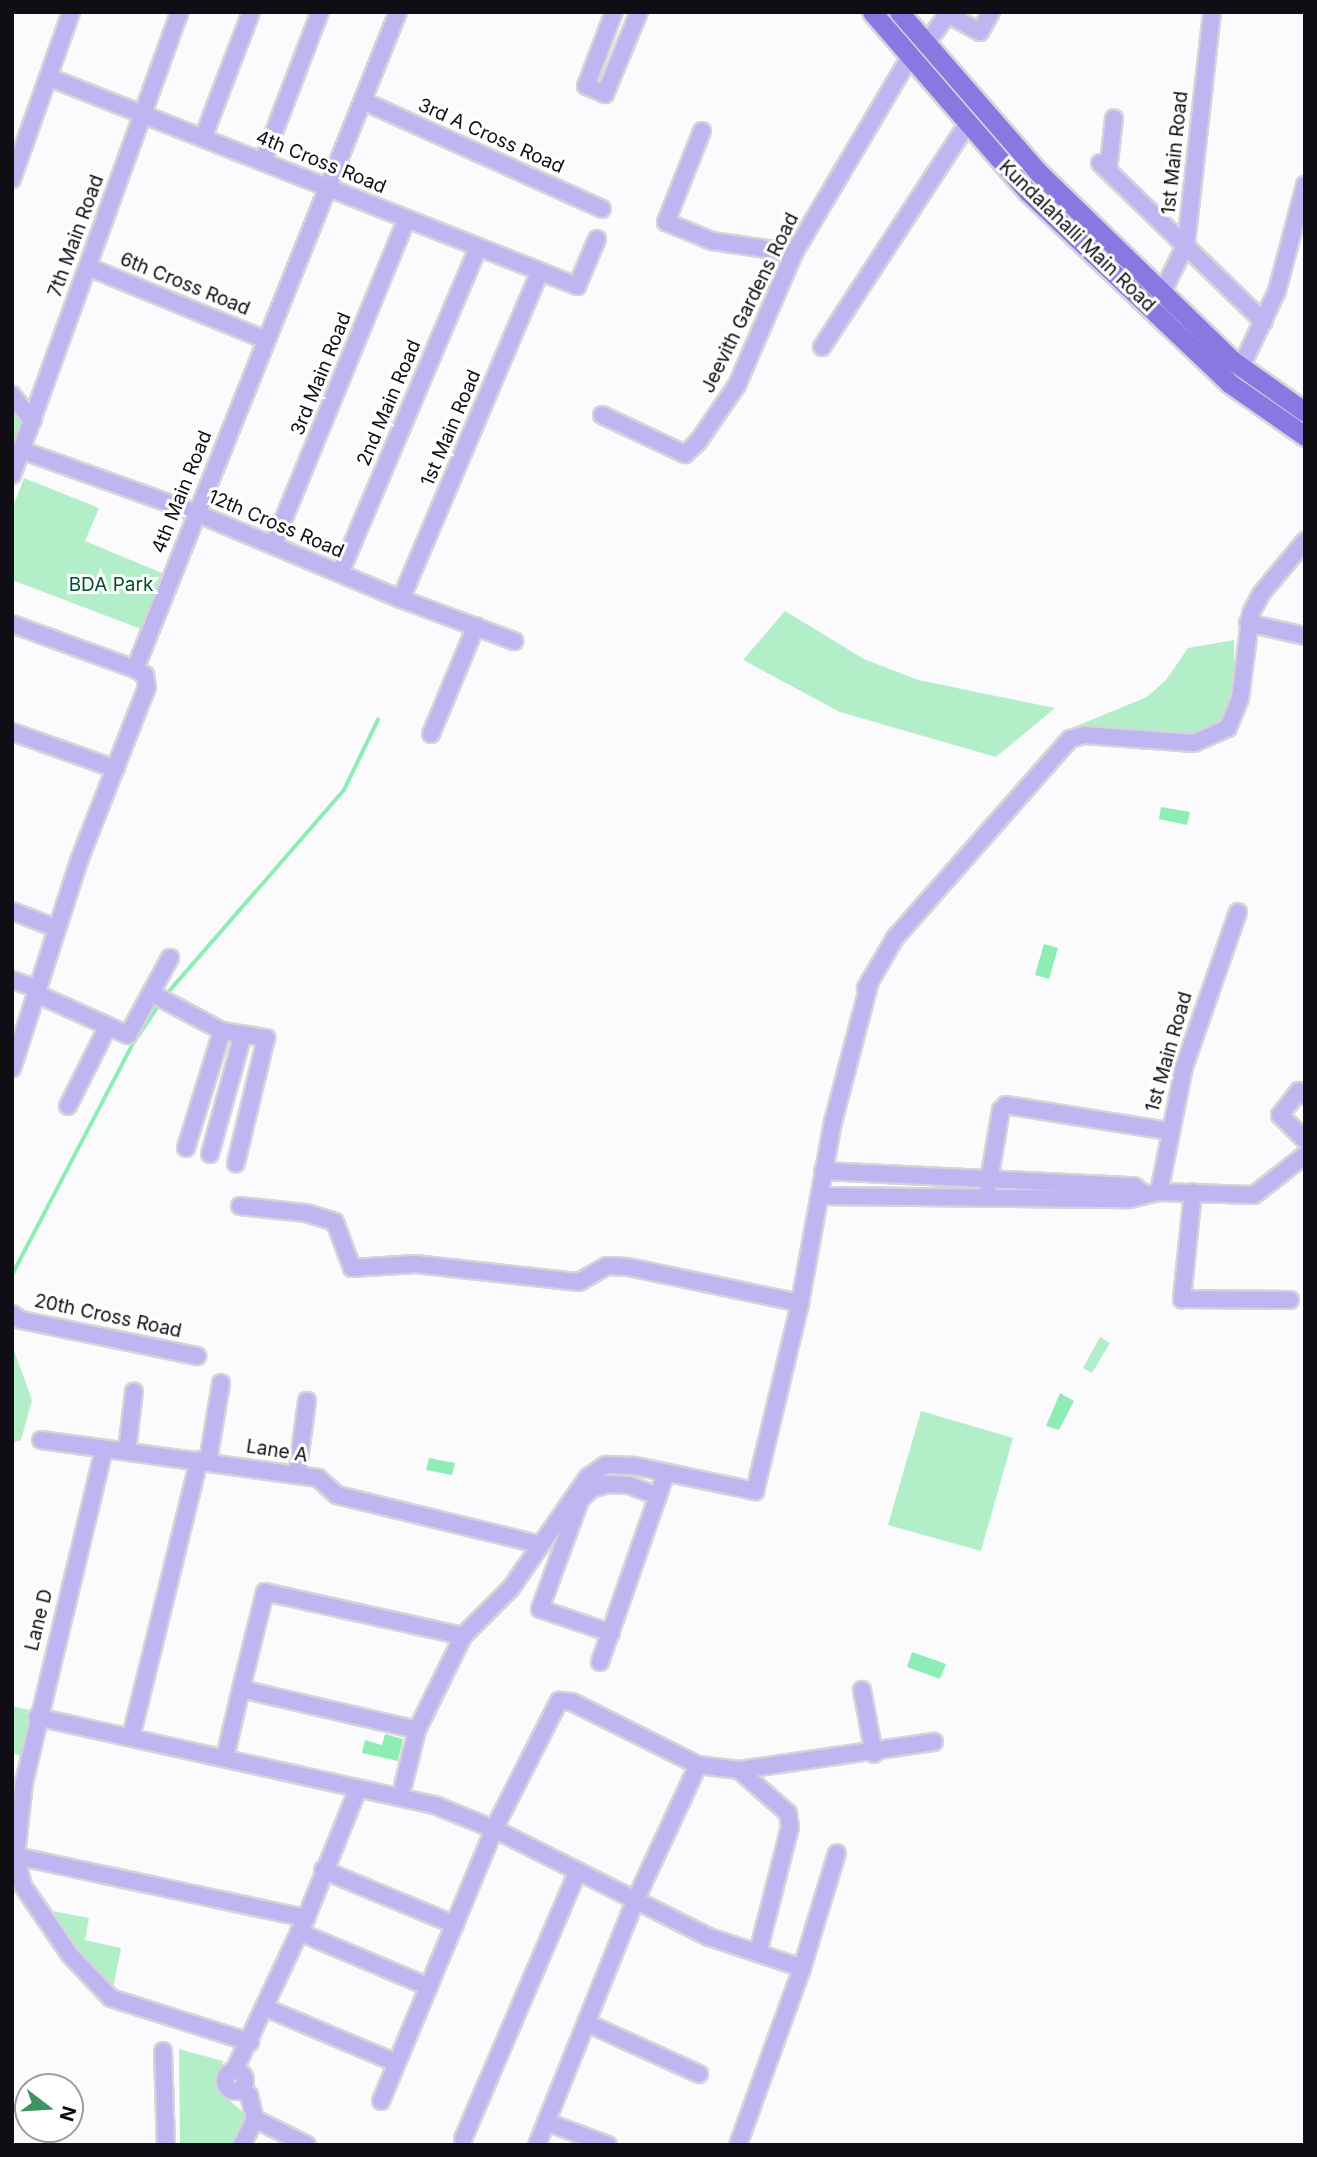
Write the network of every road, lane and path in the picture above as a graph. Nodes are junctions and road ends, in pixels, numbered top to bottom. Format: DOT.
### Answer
graph roads {
  1 [pos="71,12"];
  2 [pos="180,12"];
  3 [pos="251,12"];
  4 [pos="320,12"];
  5 [pos="398,12"];
  6 [pos="614,12"];
  7 [pos="639,12"];
  8 [pos="872,12"];
  9 [pos="899,12"];
  10 [pos="991,12"];
  11 [pos="1212,12"];
  12 [pos="946,14"];
  13 [pos="926,44"];
  14 [pos="910,57"];
  15 [pos="48,77"];
  16 [pos="363,101"];
  17 [pos="143,114"];
  18 [pos="1114,118"];
  19 [pos="968,123"];
  20 [pos="702,131"];
  21 [pos="203,138"];
  22 [pos="263,161"];
  23 [pos="12,179"];
  24 [pos="327,186"];
  25 [pos="1305,186"];
  26 [pos="602,209"];
  27 [pos="407,219"];
  28 [pos="597,240"];
  29 [pos="1186,244"];
  30 [pos="477,250"];
  31 [pos="794,253"];
  32 [pos="1297,257"];
  33 [pos="88,267"];
  34 [pos="540,272"];
  35 [pos="1162,293"];
  36 [pos="1259,320"];
  37 [pos="266,340"];
  38 [pos="822,347"];
  39 [pos="1237,364"];
  40 [pos="12,395"];
  41 [pos="1305,412"];
  42 [pos="602,415"];
  43 [pos="32,421"];
  44 [pos="1305,436"];
  45 [pos="15,462"];
  46 [pos="196,513"];
  47 [pos="1305,541"];
  48 [pos="273,545"];
  49 [pos="340,573"];
  50 [pos="401,599"];
  51 [pos="1248,623"];
  52 [pos="12,624"];
  53 [pos="474,630"];
  54 [pos="1305,636"];
  55 [pos="514,641"];
  56 [pos="135,669"];
  57 [pos="12,732"];
  58 [pos="431,734"];
  59 [pos="116,769"];
  60 [pos="12,911"];
  61 [pos="1238,912"];
  62 [pos="56,928"];
  63 [pos="170,958"];
  64 [pos="12,980"];
  65 [pos="37,992"];
  66 [pos="159,998"];
  67 [pos="108,1026"];
  68 [pos="222,1031"];
  69 [pos="243,1034"];
  70 [pos="12,1068"];
  71 [pos="1305,1096"];
  72 [pos="68,1106"];
  73 [pos="1168,1131"];
  74 [pos="1305,1140"];
  75 [pos="186,1148"];
  76 [pos="210,1154"];
  77 [pos="1305,1155"];
  78 [pos="236,1163"];
  79 [pos="823,1171"];
  80 [pos="988,1177"];
  81 [pos="1193,1192"];
  82 [pos="1151,1193"];
  83 [pos="820,1196"];
  84 [pos="988,1198"];
  85 [pos="240,1206"];
  86 [pos="1290,1300"];
  87 [pos="800,1303"];
  88 [pos="12,1314"];
  89 [pos="197,1356"];
  90 [pos="221,1383"];
  91 [pos="134,1391"];
  92 [pos="307,1401"];
  93 [pos="41,1440"];
  94 [pos="104,1449"];
  95 [pos="127,1451"];
  96 [pos="204,1460"];
  97 [pos="666,1472"];
  98 [pos="297,1475"];
  99 [pos="658,1496"];
  100 [pos="538,1544"];
  101 [pos="611,1633"];
  102 [pos="463,1636"];
  103 [pos="600,1662"];
  104 [pos="241,1689"];
  105 [pos="862,1690"];
  106 [pos="37,1717"];
  107 [pos="416,1730"];
  108 [pos="131,1737"];
  109 [pos="934,1742"];
  110 [pos="228,1749"];
  111 [pos="874,1754"];
  112 [pos="698,1765"];
  113 [pos="739,1770"];
  114 [pos="403,1786"];
  115 [pos="357,1791"];
  116 [pos="494,1829"];
  117 [pos="836,1853"];
  118 [pos="16,1856"];
  119 [pos="323,1870"];
  120 [pos="577,1872"];
  121 [pos="635,1902"];
  122 [pos="303,1925"];
  123 [pos="455,1925"];
  124 [pos="758,1953"];
  125 [pos="802,1968"];
  126 [pos="429,1987"];
  127 [pos="265,2008"];
  128 [pos="587,2023"];
  129 [pos="250,2042"];
  130 [pos="163,2051"];
  131 [pos="396,2063"];
  132 [pos="699,2074"];
  133 [pos="381,2101"];
  134 [pos="255,2119"];
  135 [pos="546,2122"];
  136 [pos="463,2139"];
  137 [pos="166,2145"];
  138 [pos="242,2145"];
  139 [pos="307,2145"];
  140 [pos="537,2145"];
  141 [pos="608,2145"];
  142 [pos="738,2145"];
  1 -- 15 [label="street"];
  2 -- 17 [label="street, 7th Main Road"];
  3 -- 21 [label="street"];
  4 -- 22 [label="street"];
  5 -- 16 [label="street, 4th Main Road"];
  6 -- 7 [label="street"];
  8 -- 14 [label="main road, Kundalahalli Main Road"];
  9 -- 13 [label="main road, Kundalahalli Main Road"];
  10 -- 12 [label="street"];
  11 -- 29 [label="street, 1st Main Road"];
  12 -- 13 [label="street"];
  13 -- 35 [label="main road, Kundalahalli Main Road"];
  14 -- 19 [label="main road, Kundalahalli Main Road"];
  14 -- 31 [label="street, Jeevith Gardens Road"];
  15 -- 17 [label="street, 4th Cross Road"];
  15 -- 23 [label="street"];
  16 -- 24 [label="street, 4th Main Road"];
  16 -- 26 [label="street, 3rd A Cross Road"];
  17 -- 21 [label="street, 4th Cross Road"];
  17 -- 33 [label="street, 7th Main Road"];
  18 -- 29 [label="street"];
  19 -- 38 [label="street"];
  19 -- 44 [label="main road, Kundalahalli Main Road"];
  20 -- 31 [label="street"];
  21 -- 22 [label="street, 4th Cross Road"];
  22 -- 24 [label="street, 4th Cross Road"];
  24 -- 27 [label="street, 4th Cross Road"];
  24 -- 37 [label="street, 4th Main Road"];
  25 -- 32 [label="street"];
  27 -- 30 [label="street, 4th Cross Road"];
  27 -- 48 [label="street, 3rd Main Road"];
  28 -- 34 [label="street, 4th Cross Road"];
  29 -- 35 [label="street, 1st Main Road"];
  29 -- 36 [label="street"];
  30 -- 34 [label="street, 4th Cross Road"];
  30 -- 49 [label="street, 2nd Main Road"];
  31 -- 42 [label="street, Jeevith Gardens Road"];
  32 -- 36 [label="street"];
  33 -- 37 [label="street, 6th Cross Road"];
  33 -- 43 [label="street, 7th Main Road"];
  34 -- 50 [label="street, 1st Main Road"];
  35 -- 39 [label="main road, Kundalahalli Main Road"];
  36 -- 39 [label="street"];
  37 -- 46 [label="street, 4th Main Road"];
  39 -- 41 [label="main road, Kundalahalli Main Road"];
  40 -- 43 [label="street"];
  43 -- 45 [label="street, 7th Main Road"];
  45 -- 46 [label="street, 12th Cross Road"];
  46 -- 48 [label="street, 12th Cross Road"];
  46 -- 56 [label="street, 4th Main Road"];
  47 -- 51 [label="street"];
  48 -- 49 [label="street, 12th Cross Road"];
  49 -- 50 [label="street, 12th Cross Road"];
  50 -- 53 [label="street, 12th Cross Road"];
  51 -- 54 [label="street"];
  51 -- 79 [label="street"];
  52 -- 56 [label="street"];
  53 -- 55 [label="street, 12th Cross Road"];
  53 -- 58 [label="street"];
  56 -- 59 [label="street"];
  57 -- 59 [label="street"];
  59 -- 62 [label="street"];
  60 -- 62 [label="street"];
  61 -- 73 [label="street, 1st Main Road"];
  62 -- 65 [label="street"];
  63 -- 66 [label="street"];
  64 -- 65 [label="street"];
  65 -- 67 [label="street"];
  65 -- 70 [label="street"];
  66 -- 67 [label="street"];
  66 -- 68 [label="street"];
  67 -- 72 [label="street"];
  68 -- 69 [label="street"];
  68 -- 75 [label="street"];
  69 -- 76 [label="street"];
  69 -- 78 [label="street"];
  71 -- 74 [label="street"];
  73 -- 80 [label="street"];
  73 -- 82 [label="street, 1st Main Road"];
  77 -- 81 [label="street"];
  79 -- 80 [label="street"];
  79 -- 83 [label="street"];
  80 -- 82 [label="street"];
  80 -- 84 [label="street"];
  81 -- 82 [label="street"];
  81 -- 86 [label="street"];
  82 -- 84 [label="street"];
  83 -- 84 [label="street"];
  83 -- 87 [label="street"];
  85 -- 87 [label="street"];
  87 -- 97 [label="street"];
  88 -- 89 [label="street, 20th Cross Road"];
  90 -- 96 [label="street"];
  91 -- 95 [label="street"];
  92 -- 98 [label="street"];
  93 -- 94 [label="street, Lane A"];
  94 -- 95 [label="street, Lane A"];
  94 -- 106 [label="street, Lane D"];
  95 -- 96 [label="street, Lane A"];
  96 -- 98 [label="street, Lane A"];
  96 -- 108 [label="street"];
  97 -- 99 [label="street"];
  97 -- 100 [label="street"];
  98 -- 100 [label="street, Lane A"];
  99 -- 101 [label="street"];
  99 -- 101 [label="street"];
  100 -- 102 [label="street"];
  101 -- 103 [label="street"];
  102 -- 104 [label="street"];
  102 -- 107 [label="street"];
  104 -- 107 [label="street"];
  104 -- 110 [label="street"];
  105 -- 111 [label="street"];
  106 -- 108 [label="street"];
  106 -- 118 [label="street, Lane D"];
  107 -- 114 [label="street"];
  108 -- 115 [label="street"];
  109 -- 111 [label="street"];
  111 -- 113 [label="street"];
  112 -- 113 [label="street"];
  112 -- 116 [label="street"];
  112 -- 121 [label="street"];
  113 -- 124 [label="street"];
  115 -- 116 [label="street"];
  115 -- 119 [label="street"];
  116 -- 120 [label="street"];
  116 -- 123 [label="street"];
  117 -- 125 [label="street"];
  118 -- 122 [label="street"];
  118 -- 129 [label="street, Lane D"];
  119 -- 122 [label="street"];
  119 -- 123 [label="street"];
  120 -- 121 [label="street"];
  120 -- 136 [label="street"];
  121 -- 124 [label="street"];
  121 -- 128 [label="street"];
  122 -- 126 [label="street"];
  122 -- 127 [label="street"];
  123 -- 126 [label="street"];
  124 -- 125 [label="street"];
  125 -- 142 [label="street"];
  126 -- 131 [label="street"];
  127 -- 129 [label="street"];
  127 -- 131 [label="street"];
  128 -- 132 [label="street"];
  128 -- 135 [label="street"];
  129 -- 134 [label="street"];
  130 -- 137 [label="street"];
  131 -- 133 [label="street"];
  134 -- 138 [label="street"];
  134 -- 139 [label="street"];
  135 -- 140 [label="street"];
  135 -- 141 [label="street"];
}
